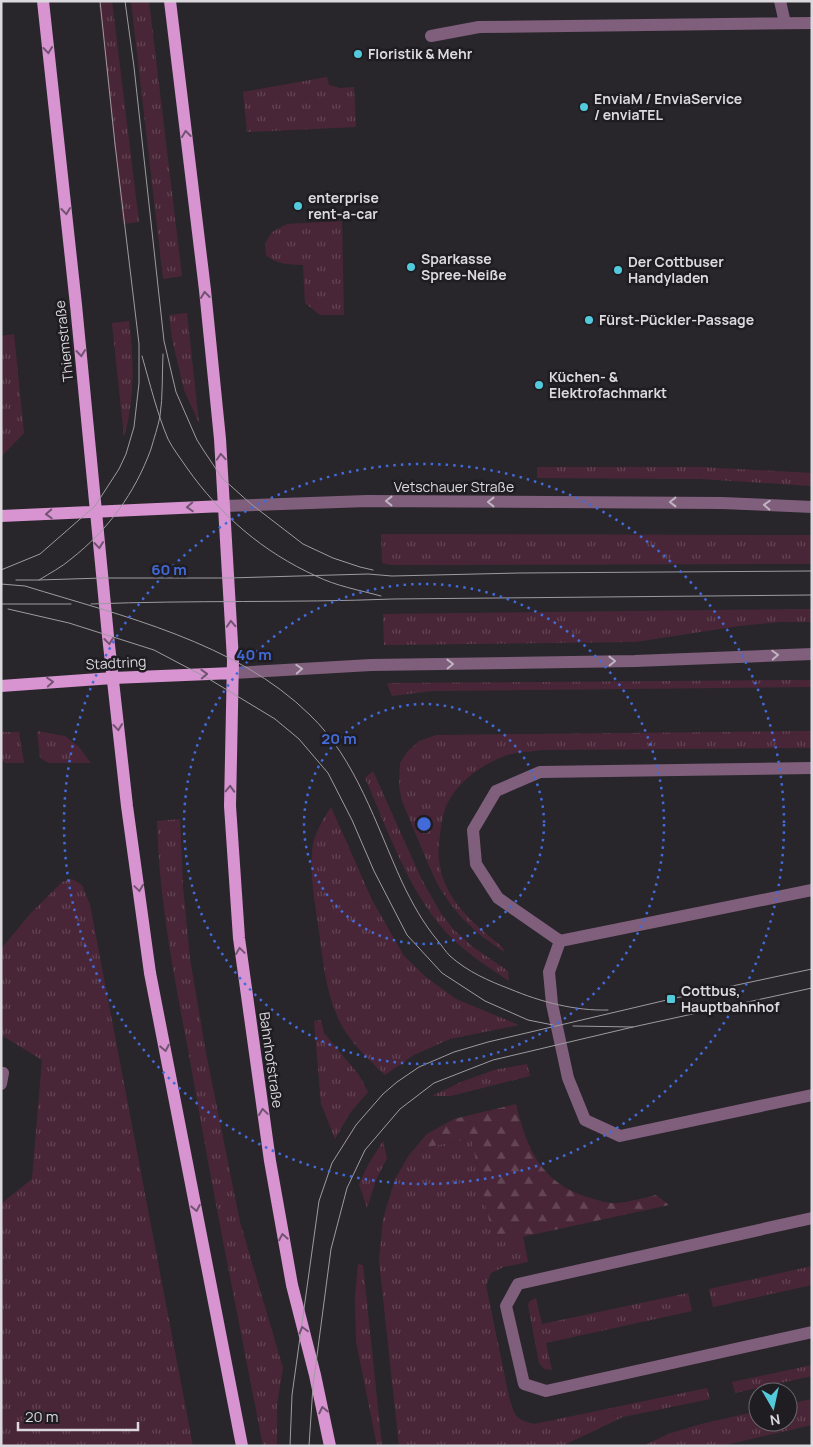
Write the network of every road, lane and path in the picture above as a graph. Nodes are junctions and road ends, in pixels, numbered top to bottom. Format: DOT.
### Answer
graph roads {
  1 [pos="43,1"];
  2 [pos="170,1"];
  3 [pos="780,1"];
  4 [pos="785,23"];
  5 [pos="812,23"];
  6 [pos="431,36"];
  7 [pos="224,506"];
  8 [pos="812,507"];
  9 [pos="96,512"];
  10 [pos="1,516"];
  11 [pos="812,654"];
  12 [pos="233,673"];
  13 [pos="113,678"];
  14 [pos="1,686"];
  15 [pos="812,768"];
  16 [pos="812,890"];
  17 [pos="560,942"];
  18 [pos="812,1095"];
  19 [pos="812,1218"];
  20 [pos="812,1332"];
  21 [pos="242,1446"];
  22 [pos="330,1446"];
  1 -- 9 [label="main road, Thiemstraße, one-way"];
  7 -- 2 [label="main road, one-way"];
  3 -- 4 [label="street"];
  4 -- 5 [label="street"];
  4 -- 6 [label="street"];
  8 -- 7 [label="street, Vetschauer Straße, one-way"];
  7 -- 9 [label="main road, Vetschauer Straße, one-way"];
  12 -- 7 [label="main road, one-way"];
  9 -- 10 [label="main road, one-way"];
  9 -- 13 [label="main road, Thiemstraße, one-way"];
  12 -- 11 [label="street, one-way"];
  13 -- 12 [label="main road, Stadtring, one-way"];
  22 -- 12 [label="main road, Bahnhofstraße, one-way"];
  14 -- 13 [label="main road, Stadtring, one-way"];
  13 -- 21 [label="main road, one-way"];
  15 -- 17 [label="street"];
  16 -- 17 [label="street"];
  17 -- 18 [label="street"];
  19 -- 20 [label="street"];
}
